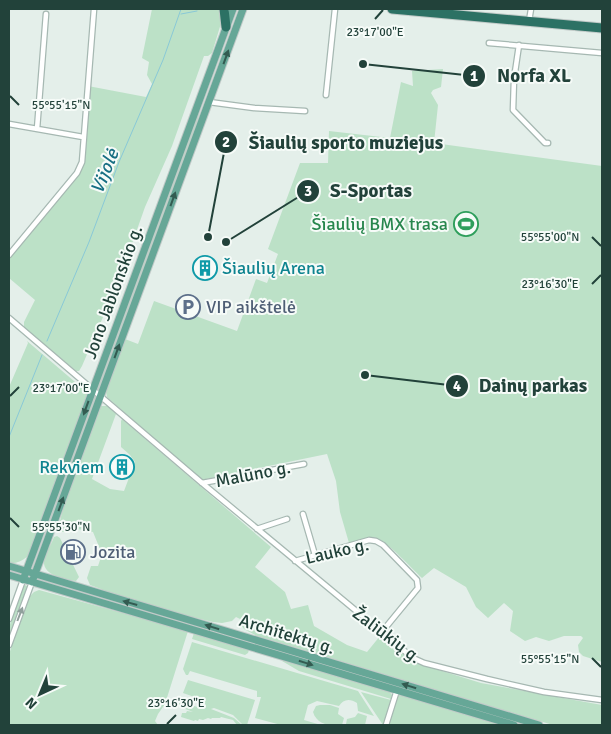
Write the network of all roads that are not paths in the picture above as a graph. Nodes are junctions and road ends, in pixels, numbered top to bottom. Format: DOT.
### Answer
graph roads {
  1 [pos="94,9"];
  2 [pos="224,9"];
  3 [pos="233,9"];
  4 [pos="243,9"];
  5 [pos="336,9"];
  6 [pos="392,9"];
  7 [pos="531,9"];
  8 [pos="46,14"];
  9 [pos="529,21"];
  10 [pos="226,27"];
  11 [pos="602,28"];
  12 [pos="489,43"];
  13 [pos="519,45"];
  14 [pos="602,53"];
  15 [pos="326,95"];
  16 [pos="200,99"];
  17 [pos="208,102"];
  18 [pos="305,111"];
  19 [pos="9,124"];
  20 [pos="37,129"];
  21 [pos="83,137"];
  22 [pos="548,143"];
  23 [pos="9,255"];
  24 [pos="9,318"];
  25 [pos="93,390"];
  26 [pos="101,396"];
  27 [pos="304,464"];
  28 [pos="202,483"];
  29 [pos="304,514"];
  30 [pos="287,519"];
  31 [pos="257,529"];
  32 [pos="315,555"];
  33 [pos="295,561"];
  34 [pos="9,566"];
  35 [pos="26,571"];
  36 [pos="35,574"];
  37 [pos="9,575"];
  38 [pos="23,580"];
  39 [pos="32,582"];
  40 [pos="81,592"];
  41 [pos="10,612"];
  42 [pos="9,619"];
  43 [pos="381,632"];
  44 [pos="9,645"];
  45 [pos="337,669"];
  46 [pos="397,690"];
  47 [pos="602,700"];
  48 [pos="461,706"];
  49 [pos="386,725"];
  50 [pos="514,725"];
  51 [pos="539,725"];
  1 -- 21 [label="street"];
  2 -- 10 [label="highway"];
  3 -- 10 [label="main road, Jono Jablonskio g."];
  17 -- 4 [label="main road, Jono Jablonskio g., one-way"];
  5 -- 15 [label="street"];
  6 -- 9 [label="highway"];
  7 -- 9 [label="street"];
  8 -- 20 [label="street"];
  9 -- 11 [label="highway"];
  10 -- 16 [label="main road, Jono Jablonskio g."];
  12 -- 13 [label="street"];
  13 -- 14 [label="street"];
  13 -- 22 [label="street"];
  16 -- 17 [label="main road"];
  16 -- 25 [label="main road, Jono Jablonskio g."];
  17 -- 18 [label="street"];
  26 -- 17 [label="main road, Jono Jablonskio g., one-way"];
  19 -- 20 [label="street"];
  20 -- 21 [label="street"];
  21 -- 23 [label="street"];
  24 -- 25 [label="street, Žaliūkių g."];
  25 -- 26 [label="street, Žaliūkių g."];
  25 -- 35 [label="main road, Jono Jablonskio g., one-way"];
  26 -- 28 [label="street, Žaliūkių g."];
  36 -- 26 [label="main road, Jono Jablonskio g., one-way"];
  27 -- 28 [label="street, Malūno g."];
  28 -- 31 [label="street, Žaliūkių g."];
  29 -- 32 [label="street"];
  30 -- 31 [label="street"];
  31 -- 33 [label="street, Žaliūkių g."];
  32 -- 33 [label="street, Lauko g."];
  32 -- 43 [label="street, Lauko g."];
  33 -- 43 [label="street, Žaliūkių g."];
  34 -- 35 [label="main road, Architektų g."];
  35 -- 36 [label="main road, Architektų g."];
  35 -- 38 [label="main road, Jono Jablonskio g."];
  36 -- 39 [label="main road, Jono Jablonskio g."];
  36 -- 40 [label="main road, Architektų g."];
  37 -- 38 [label="main road, Architektų g."];
  38 -- 39 [label="main road, Architektų g."];
  38 -- 41 [label="street"];
  39 -- 40 [label="main road, Architektų g."];
  44 -- 39 [label="street, one-way"];
  40 -- 45 [label="main road, Architektų g."];
  41 -- 42 [label="street"];
  43 -- 47 [label="street, Žaliūkių g."];
  45 -- 46 [label="main road, Architektų g."];
  48 -- 45 [label="main road, Architektų g., one-way"];
  46 -- 48 [label="main road, Architektų g."];
  46 -- 49 [label="street"];
  48 -- 50 [label="main road, Architektų g."];
  48 -- 51 [label="main road, Architektų g."];
}
